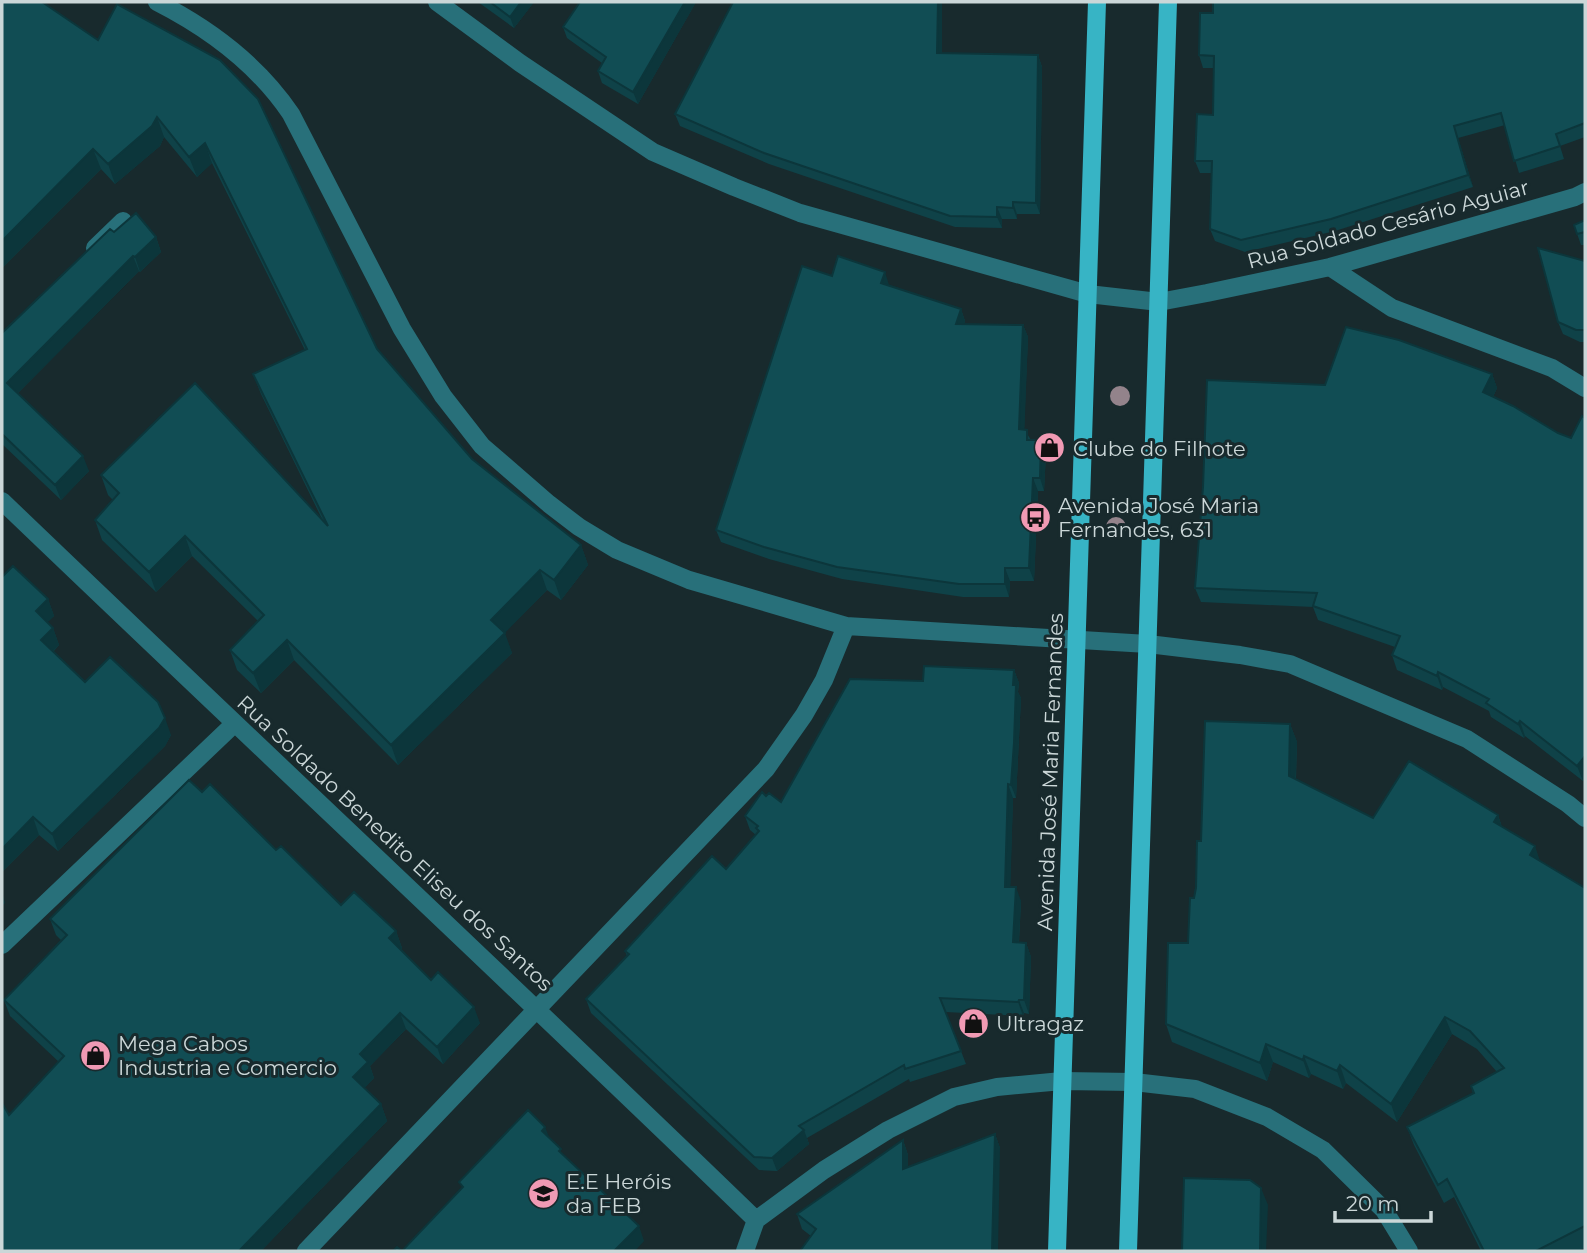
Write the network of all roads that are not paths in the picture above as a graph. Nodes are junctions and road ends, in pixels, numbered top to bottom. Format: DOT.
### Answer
graph roads {
  1 [pos="158,2"];
  2 [pos="437,2"];
  3 [pos="1097,2"];
  4 [pos="1168,2"];
  5 [pos="1585,192"];
  6 [pos="123,221"];
  7 [pos="82,260"];
  8 [pos="1330,267"];
  9 [pos="1088,294"];
  10 [pos="1158,302"];
  11 [pos="1585,388"];
  12 [pos="2,501"];
  13 [pos="846,626"];
  14 [pos="1077,640"];
  15 [pos="1148,644"];
  16 [pos="234,724"];
  17 [pos="1585,818"];
  18 [pos="2,944"];
  19 [pos="537,1008"];
  20 [pos="1062,1081"];
  21 [pos="1134,1082"];
  22 [pos="756,1220"];
  23 [pos="306,1251"];
  24 [pos="745,1251"];
  25 [pos="1057,1251"];
  26 [pos="1128,1251"];
  27 [pos="1409,1251"];
  1 -- 13 [label="street"];
  2 -- 9 [label="street"];
  3 -- 9 [label="main road, Avenida José Maria Fernandes"];
  4 -- 10 [label="main road"];
  5 -- 8 [label="street, Rua Soldado Cesário Aguiar"];
  6 -- 7 [label="street"];
  8 -- 10 [label="street, Rua Soldado Cesário Aguiar"];
  8 -- 11 [label="street"];
  9 -- 10 [label="street"];
  9 -- 14 [label="main road, Avenida José Maria Fernandes"];
  10 -- 15 [label="main road"];
  12 -- 16 [label="street, Rua Soldado Benedito Eliseu dos Santos"];
  13 -- 14 [label="street"];
  13 -- 19 [label="street"];
  14 -- 15 [label="street"];
  14 -- 20 [label="main road, Avenida José Maria Fernandes"];
  15 -- 17 [label="street"];
  15 -- 21 [label="main road"];
  16 -- 18 [label="street"];
  16 -- 19 [label="street, Rua Soldado Benedito Eliseu dos Santos"];
  19 -- 22 [label="street, Rua Soldado Benedito Eliseu dos Santos"];
  19 -- 23 [label="street"];
  20 -- 21 [label="street"];
  20 -- 22 [label="street"];
  20 -- 25 [label="main road, Avenida José Maria Fernandes"];
  21 -- 26 [label="main road"];
  21 -- 27 [label="street"];
  22 -- 24 [label="street"];
}
